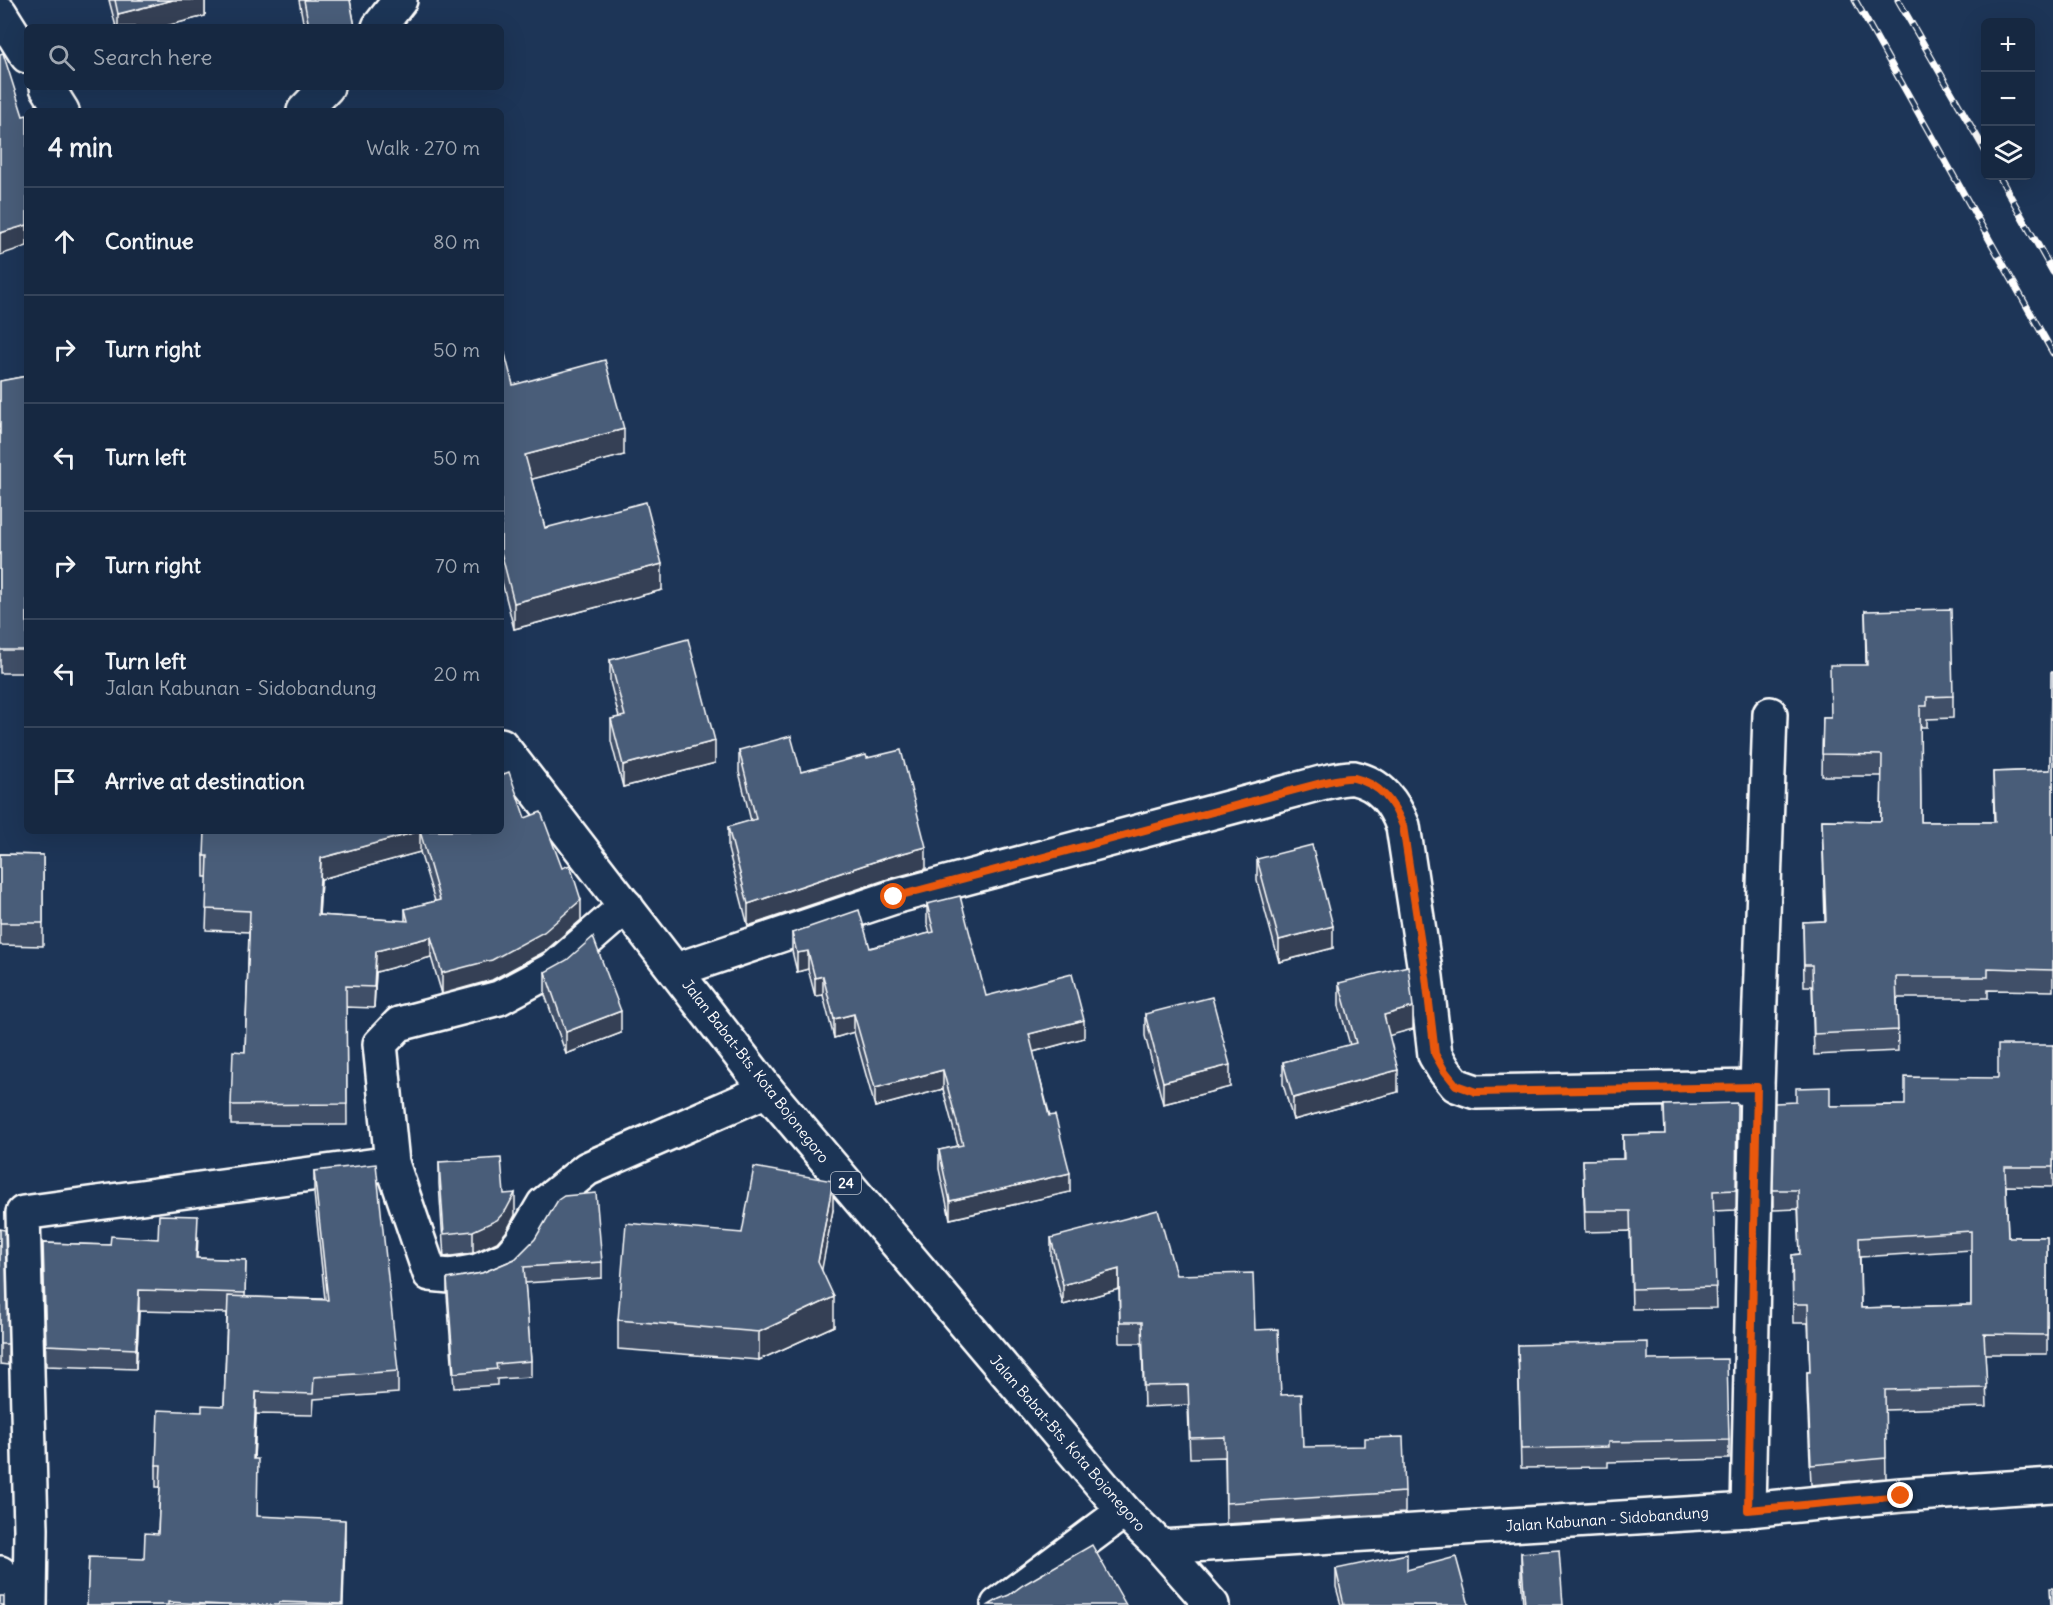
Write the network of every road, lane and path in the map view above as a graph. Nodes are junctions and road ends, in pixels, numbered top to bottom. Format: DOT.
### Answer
graph roads {
  1 [pos="400,0"];
  2 [pos="0,13"];
  3 [pos="381,24"];
  4 [pos="24,51"];
  5 [pos="49,90"];
  6 [pos="324,90"];
  7 [pos="60,108"];
  8 [pos="307,108"];
  9 [pos="1770,714"];
  10 [pos="504,749"];
  11 [pos="626,906"];
  12 [pos="676,970"];
  13 [pos="1757,1087"];
  14 [pos="767,1090"];
  15 [pos="392,1163"];
  16 [pos="2053,1476"];
  17 [pos="2053,1485"];
  18 [pos="1748,1510"];
  19 [pos="1124,1512"];
  20 [pos="1161,1547"];
  21 [pos="0,1573"];
  22 [pos="23,1605"];
  23 [pos="30,1605"];
  24 [pos="998,1605"];
  25 [pos="1212,1605"];
  1 -- 3 [label="main road"];
  2 -- 4 [label="main road"];
  5 -- 7 [label="main road"];
  6 -- 8 [label="main road"];
  9 -- 13 [label="main road"];
  10 -- 11 [label="main road, Jalan Babat-Bts. Kota Bojonegoro / 24"];
  11 -- 12 [label="main road, Jalan Babat-Bts. Kota Bojonegoro / 24"];
  11 -- 15 [label="main road"];
  12 -- 13 [label="main road"];
  12 -- 14 [label="main road, Jalan Babat-Bts. Kota Bojonegoro / 24"];
  13 -- 18 [label="main road"];
  14 -- 15 [label="main road"];
  14 -- 19 [label="main road, Jalan Babat-Bts. Kota Bojonegoro / 24"];
  15 -- 23 [label="main road"];
  16 -- 17 [label="main road"];
  17 -- 18 [label="main road, Jalan Kabunan - Sidobandung"];
  18 -- 20 [label="main road, Jalan Kabunan - Sidobandung"];
  19 -- 20 [label="main road, Jalan Babat-Bts. Kota Bojonegoro / 24"];
  19 -- 24 [label="main road"];
  20 -- 25 [label="main road, Jalan Babat-Bts. Kota Bojonegoro / 24"];
  21 -- 22 [label="main road"];
}
